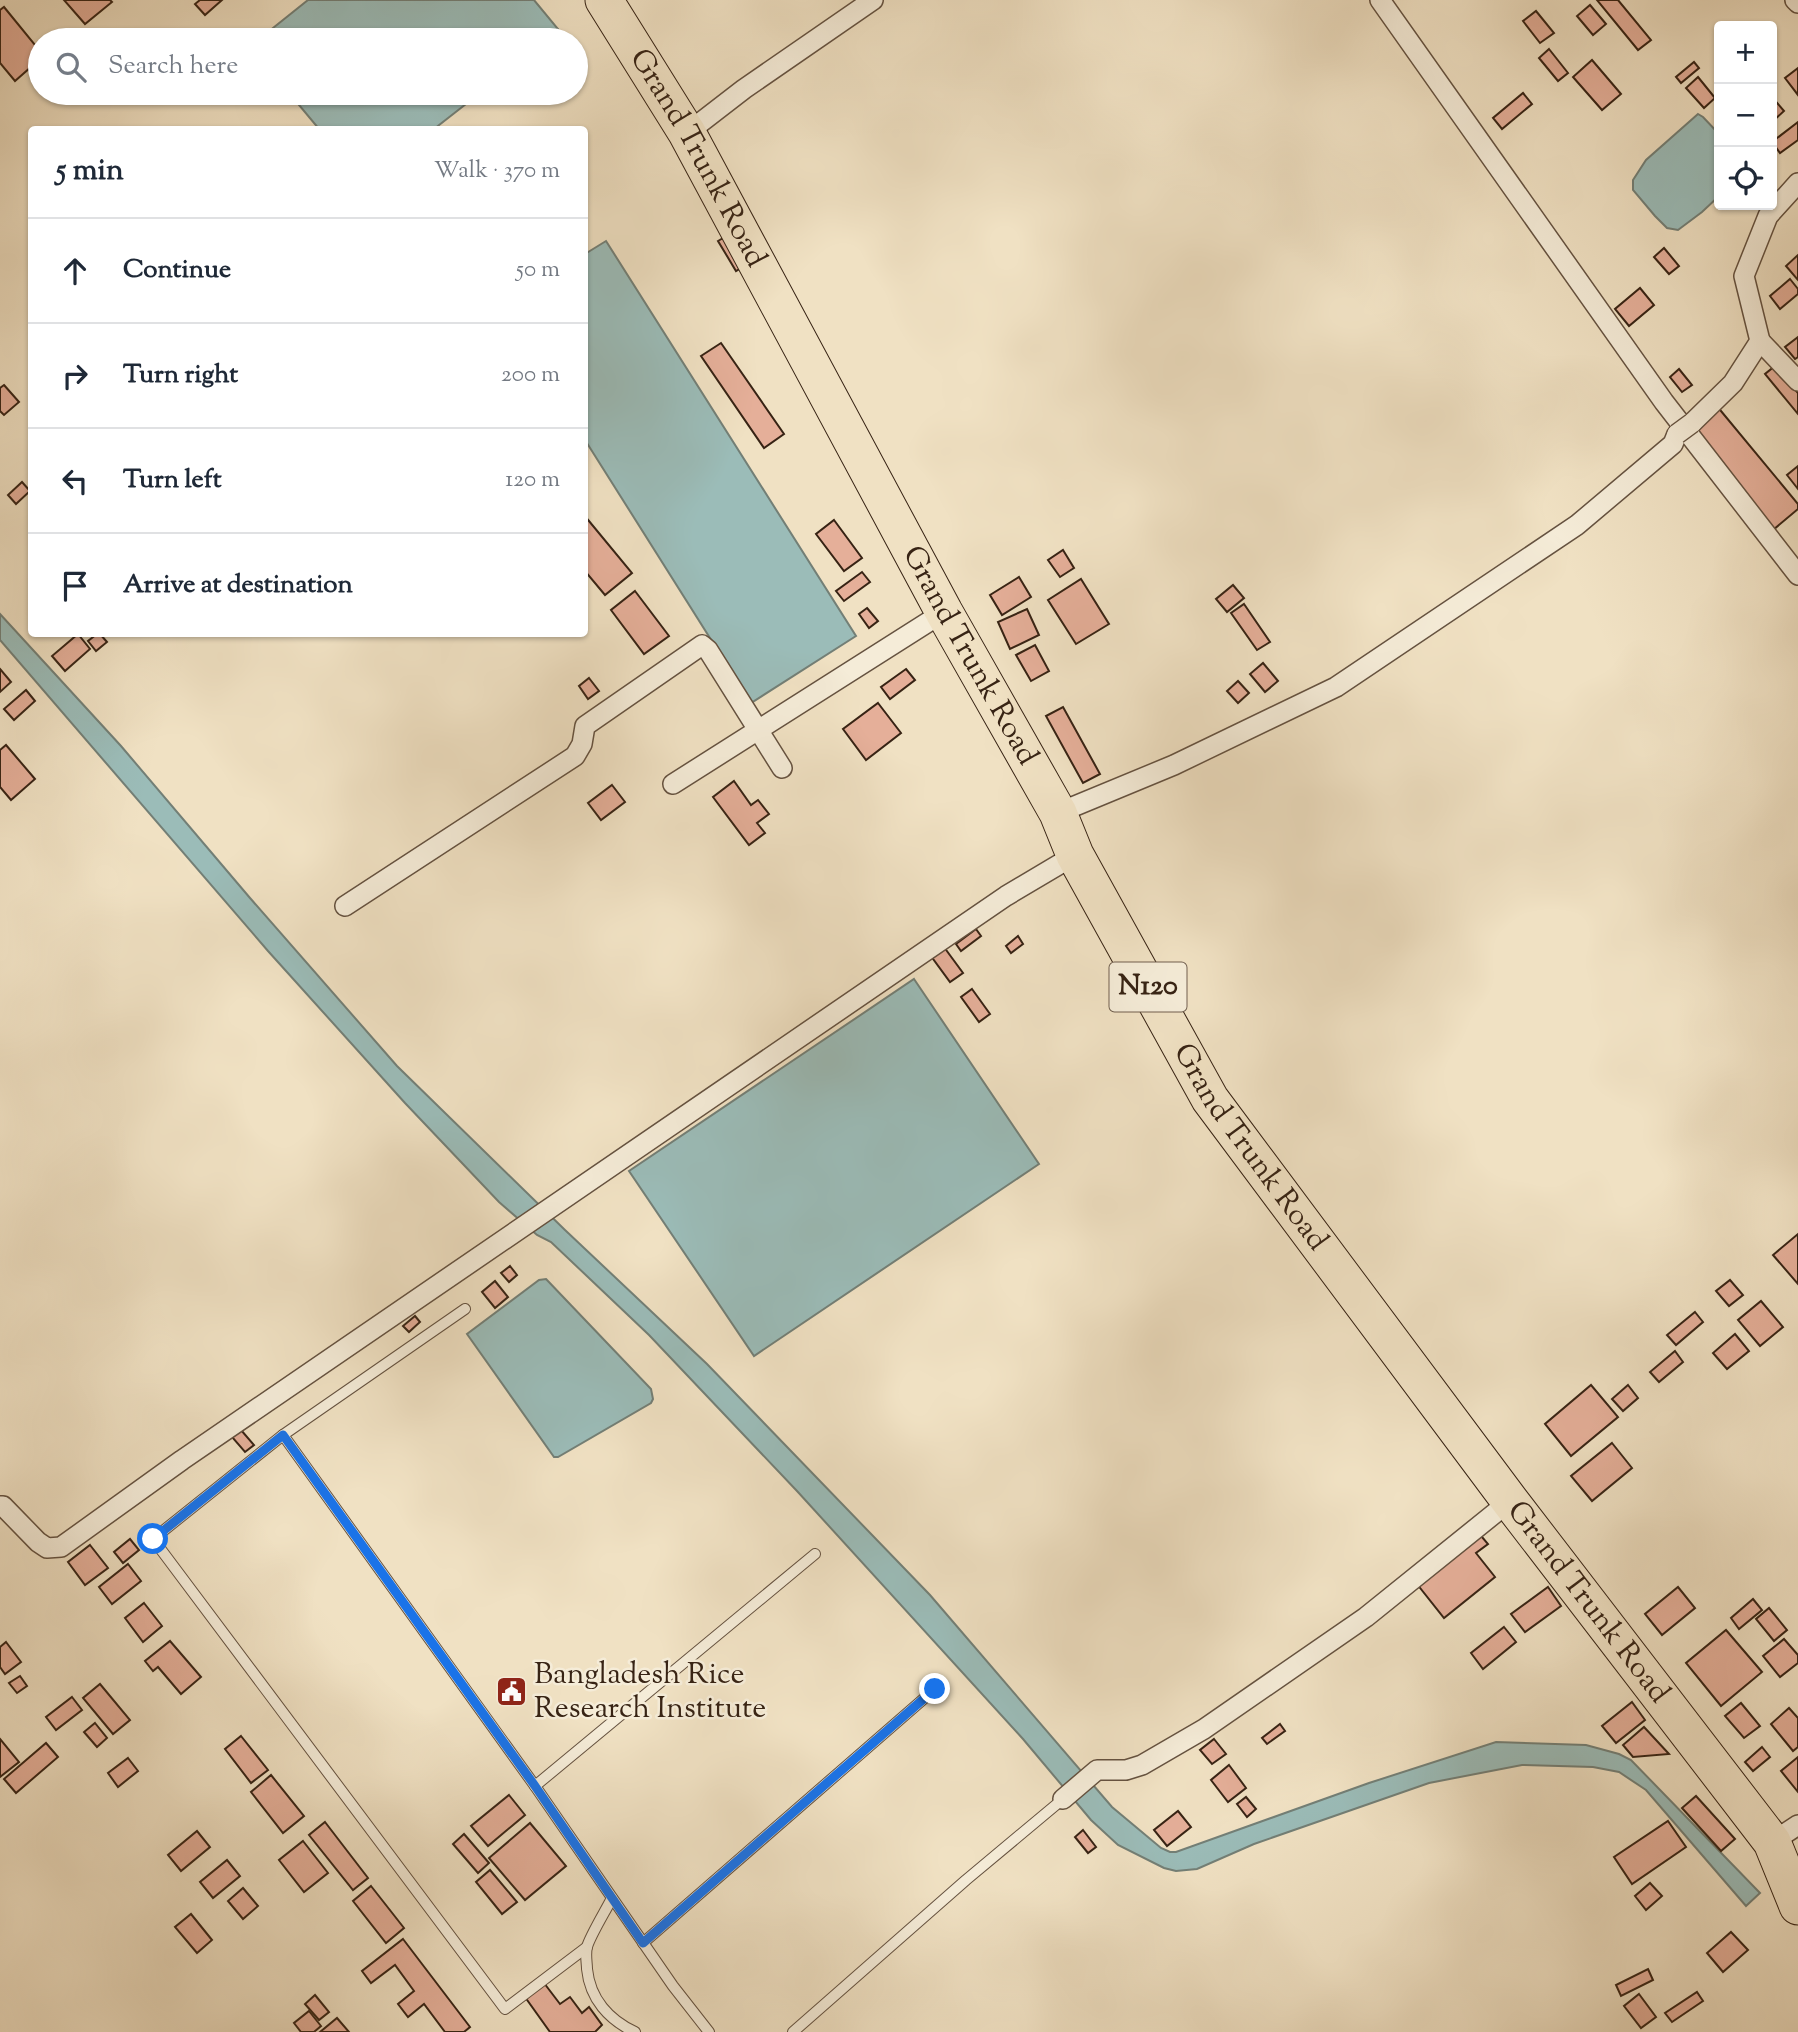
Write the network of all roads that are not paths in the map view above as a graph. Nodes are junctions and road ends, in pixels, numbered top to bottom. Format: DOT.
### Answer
graph roads {
  1 [pos="604,0"];
  2 [pos="873,0"];
  3 [pos="1380,0"];
  4 [pos="687,132"];
  5 [pos="1798,183"];
  6 [pos="1759,341"];
  7 [pos="1798,381"];
  8 [pos="1798,575"];
  9 [pos="944,612"];
  10 [pos="759,730"];
  11 [pos="782,768"];
  12 [pos="673,784"];
  13 [pos="1058,813"];
  14 [pos="1075,855"];
  15 [pos="345,906"];
  16 [pos="465,1309"];
  17 [pos="283,1435"];
  18 [pos="1510,1501"];
  19 [pos="0,1506"];
  20 [pos="815,1554"];
  21 [pos="935,1689"];
  22 [pos="535,1786"];
  23 [pos="1063,1799"];
  24 [pos="1785,1834"];
  25 [pos="612,1898"];
  26 [pos="1798,1906"];
  27 [pos="643,1943"];
  28 [pos="587,1947"];
  29 [pos="635,2032"];
  30 [pos="709,2032"];
  31 [pos="793,2032"];
  1 -- 4 [label="highway, Grand Trunk Road / N120"];
  2 -- 4 [label="street"];
  3 -- 8 [label="street"];
  4 -- 9 [label="highway, Grand Trunk Road / N120"];
  5 -- 6 [label="street"];
  6 -- 7 [label="street"];
  6 -- 13 [label="street"];
  9 -- 10 [label="street"];
  9 -- 13 [label="highway, Grand Trunk Road / N120"];
  10 -- 11 [label="street"];
  10 -- 12 [label="street"];
  10 -- 15 [label="street"];
  13 -- 14 [label="highway, Grand Trunk Road / N120"];
  14 -- 18 [label="highway, Grand Trunk Road / N120"];
  14 -- 19 [label="street"];
  16 -- 17 [label="lane"];
  17 -- 22 [label="lane"];
  17 -- 28 [label="lane"];
  18 -- 23 [label="street"];
  18 -- 24 [label="highway, Grand Trunk Road / N120"];
  20 -- 22 [label="lane"];
  21 -- 27 [label="lane"];
  22 -- 25 [label="lane"];
  23 -- 31 [label="lane"];
  24 -- 26 [label="highway, Grand Trunk Road / N120"];
  25 -- 27 [label="lane"];
  25 -- 28 [label="lane"];
  27 -- 30 [label="lane"];
  28 -- 29 [label="lane"];
}
